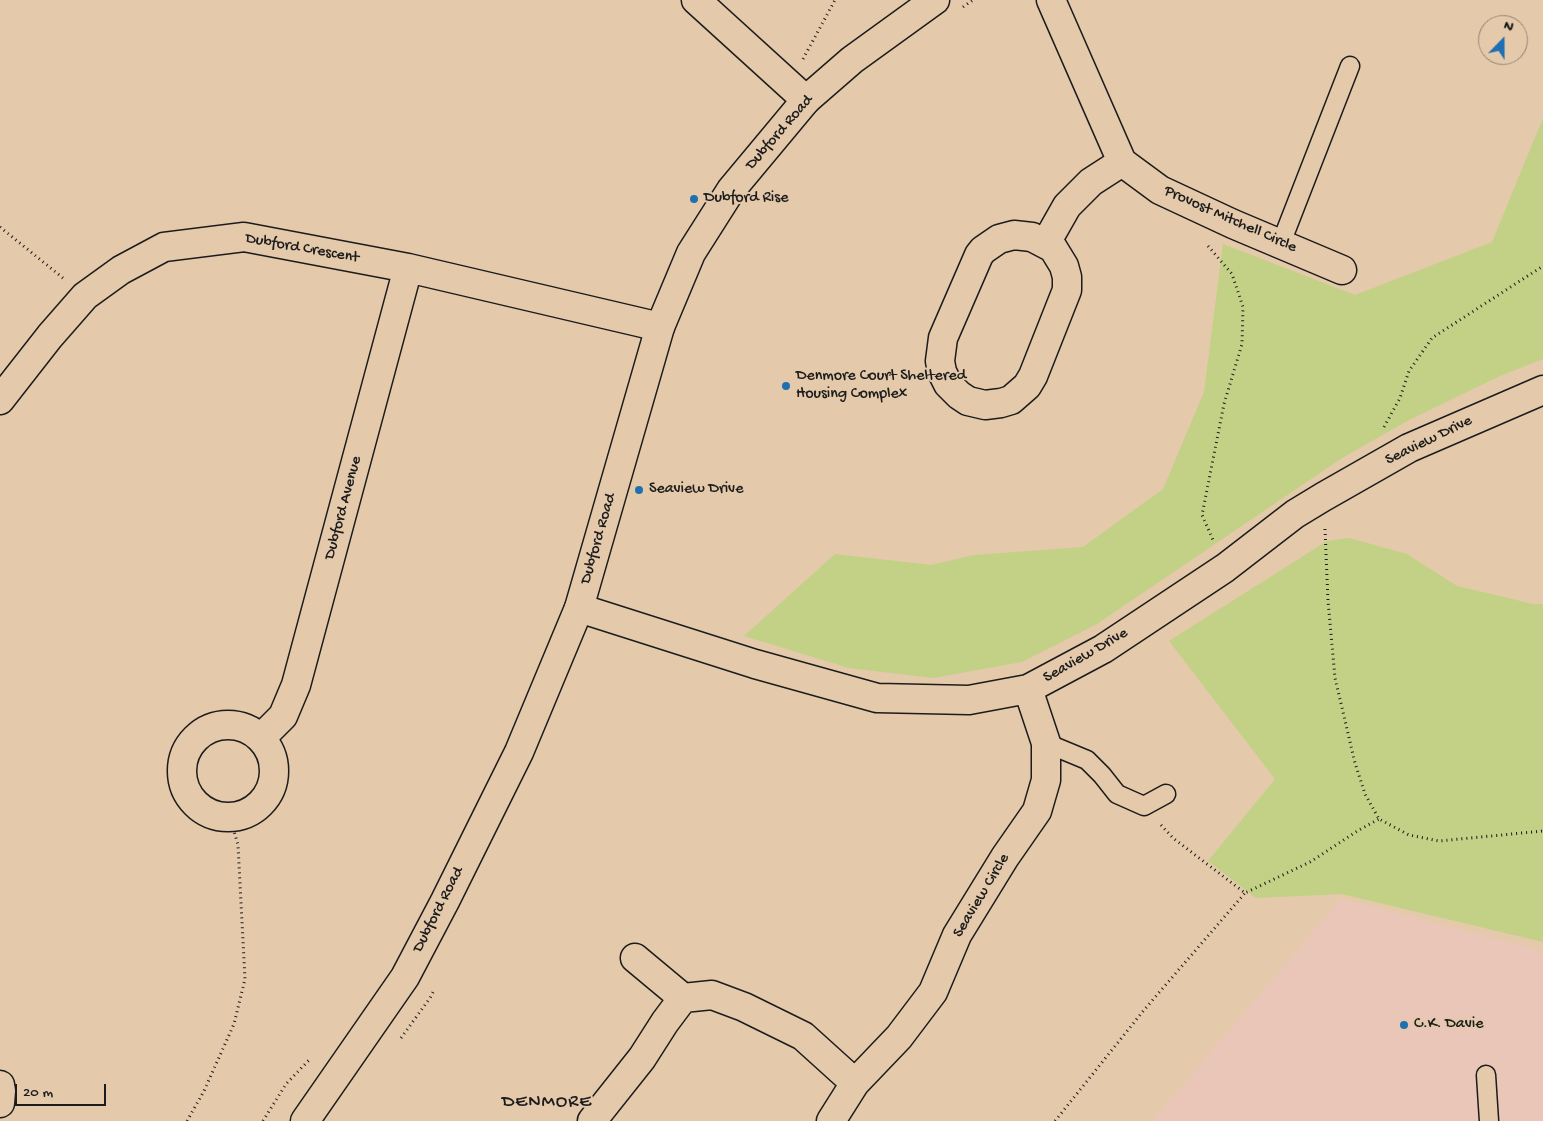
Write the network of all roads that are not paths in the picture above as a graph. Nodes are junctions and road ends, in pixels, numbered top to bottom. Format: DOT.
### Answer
graph roads {
  1 [pos="696,0"];
  2 [pos="935,0"];
  3 [pos="1051,0"];
  4 [pos="1350,66"];
  5 [pos="798,92"];
  6 [pos="1122,162"];
  7 [pos="1281,243"];
  8 [pos="1046,244"];
  9 [pos="408,268"];
  10 [pos="1342,270"];
  11 [pos="660,327"];
  12 [pos="1543,390"];
  13 [pos="0,400"];
  14 [pos="579,608"];
  15 [pos="1028,689"];
  16 [pos="261,738"];
  17 [pos="1046,743"];
  18 [pos="1166,794"];
  19 [pos="635,958"];
  20 [pos="683,998"];
  21 [pos="1486,1075"];
  22 [pos="855,1083"];
  23 [pos="0,1085"];
  24 [pos="0,1103"];
  25 [pos="305,1121"];
  26 [pos="592,1121"];
  27 [pos="831,1121"];
  28 [pos="1489,1121"];
  1 -- 5 [label="street"];
  2 -- 5 [label="street, Dubford Road"];
  3 -- 6 [label="street, Provost Mitchell Circle"];
  4 -- 7 [label="lane"];
  5 -- 11 [label="street, Dubford Road"];
  6 -- 7 [label="street, Provost Mitchell Circle"];
  6 -- 8 [label="street"];
  7 -- 10 [label="street, Provost Mitchell Circle"];
  8 -- 8 [label="street"];
  9 -- 11 [label="street, Dubford Crescent"];
  9 -- 13 [label="street, Dubford Crescent"];
  9 -- 16 [label="street, Dubford Avenue"];
  11 -- 14 [label="street, Dubford Road"];
  12 -- 15 [label="street, Seaview Drive"];
  14 -- 15 [label="street, Seaview Drive"];
  14 -- 25 [label="street, Dubford Road"];
  15 -- 17 [label="street, Seaview Circle"];
  16 -- 16 [label="street"];
  17 -- 18 [label="lane"];
  17 -- 22 [label="street, Seaview Circle"];
  19 -- 20 [label="street"];
  20 -- 22 [label="street"];
  20 -- 26 [label="street"];
  21 -- 28 [label="lane"];
  22 -- 27 [label="street, Seaview Circle"];
  23 -- 24 [label="street"];
}
